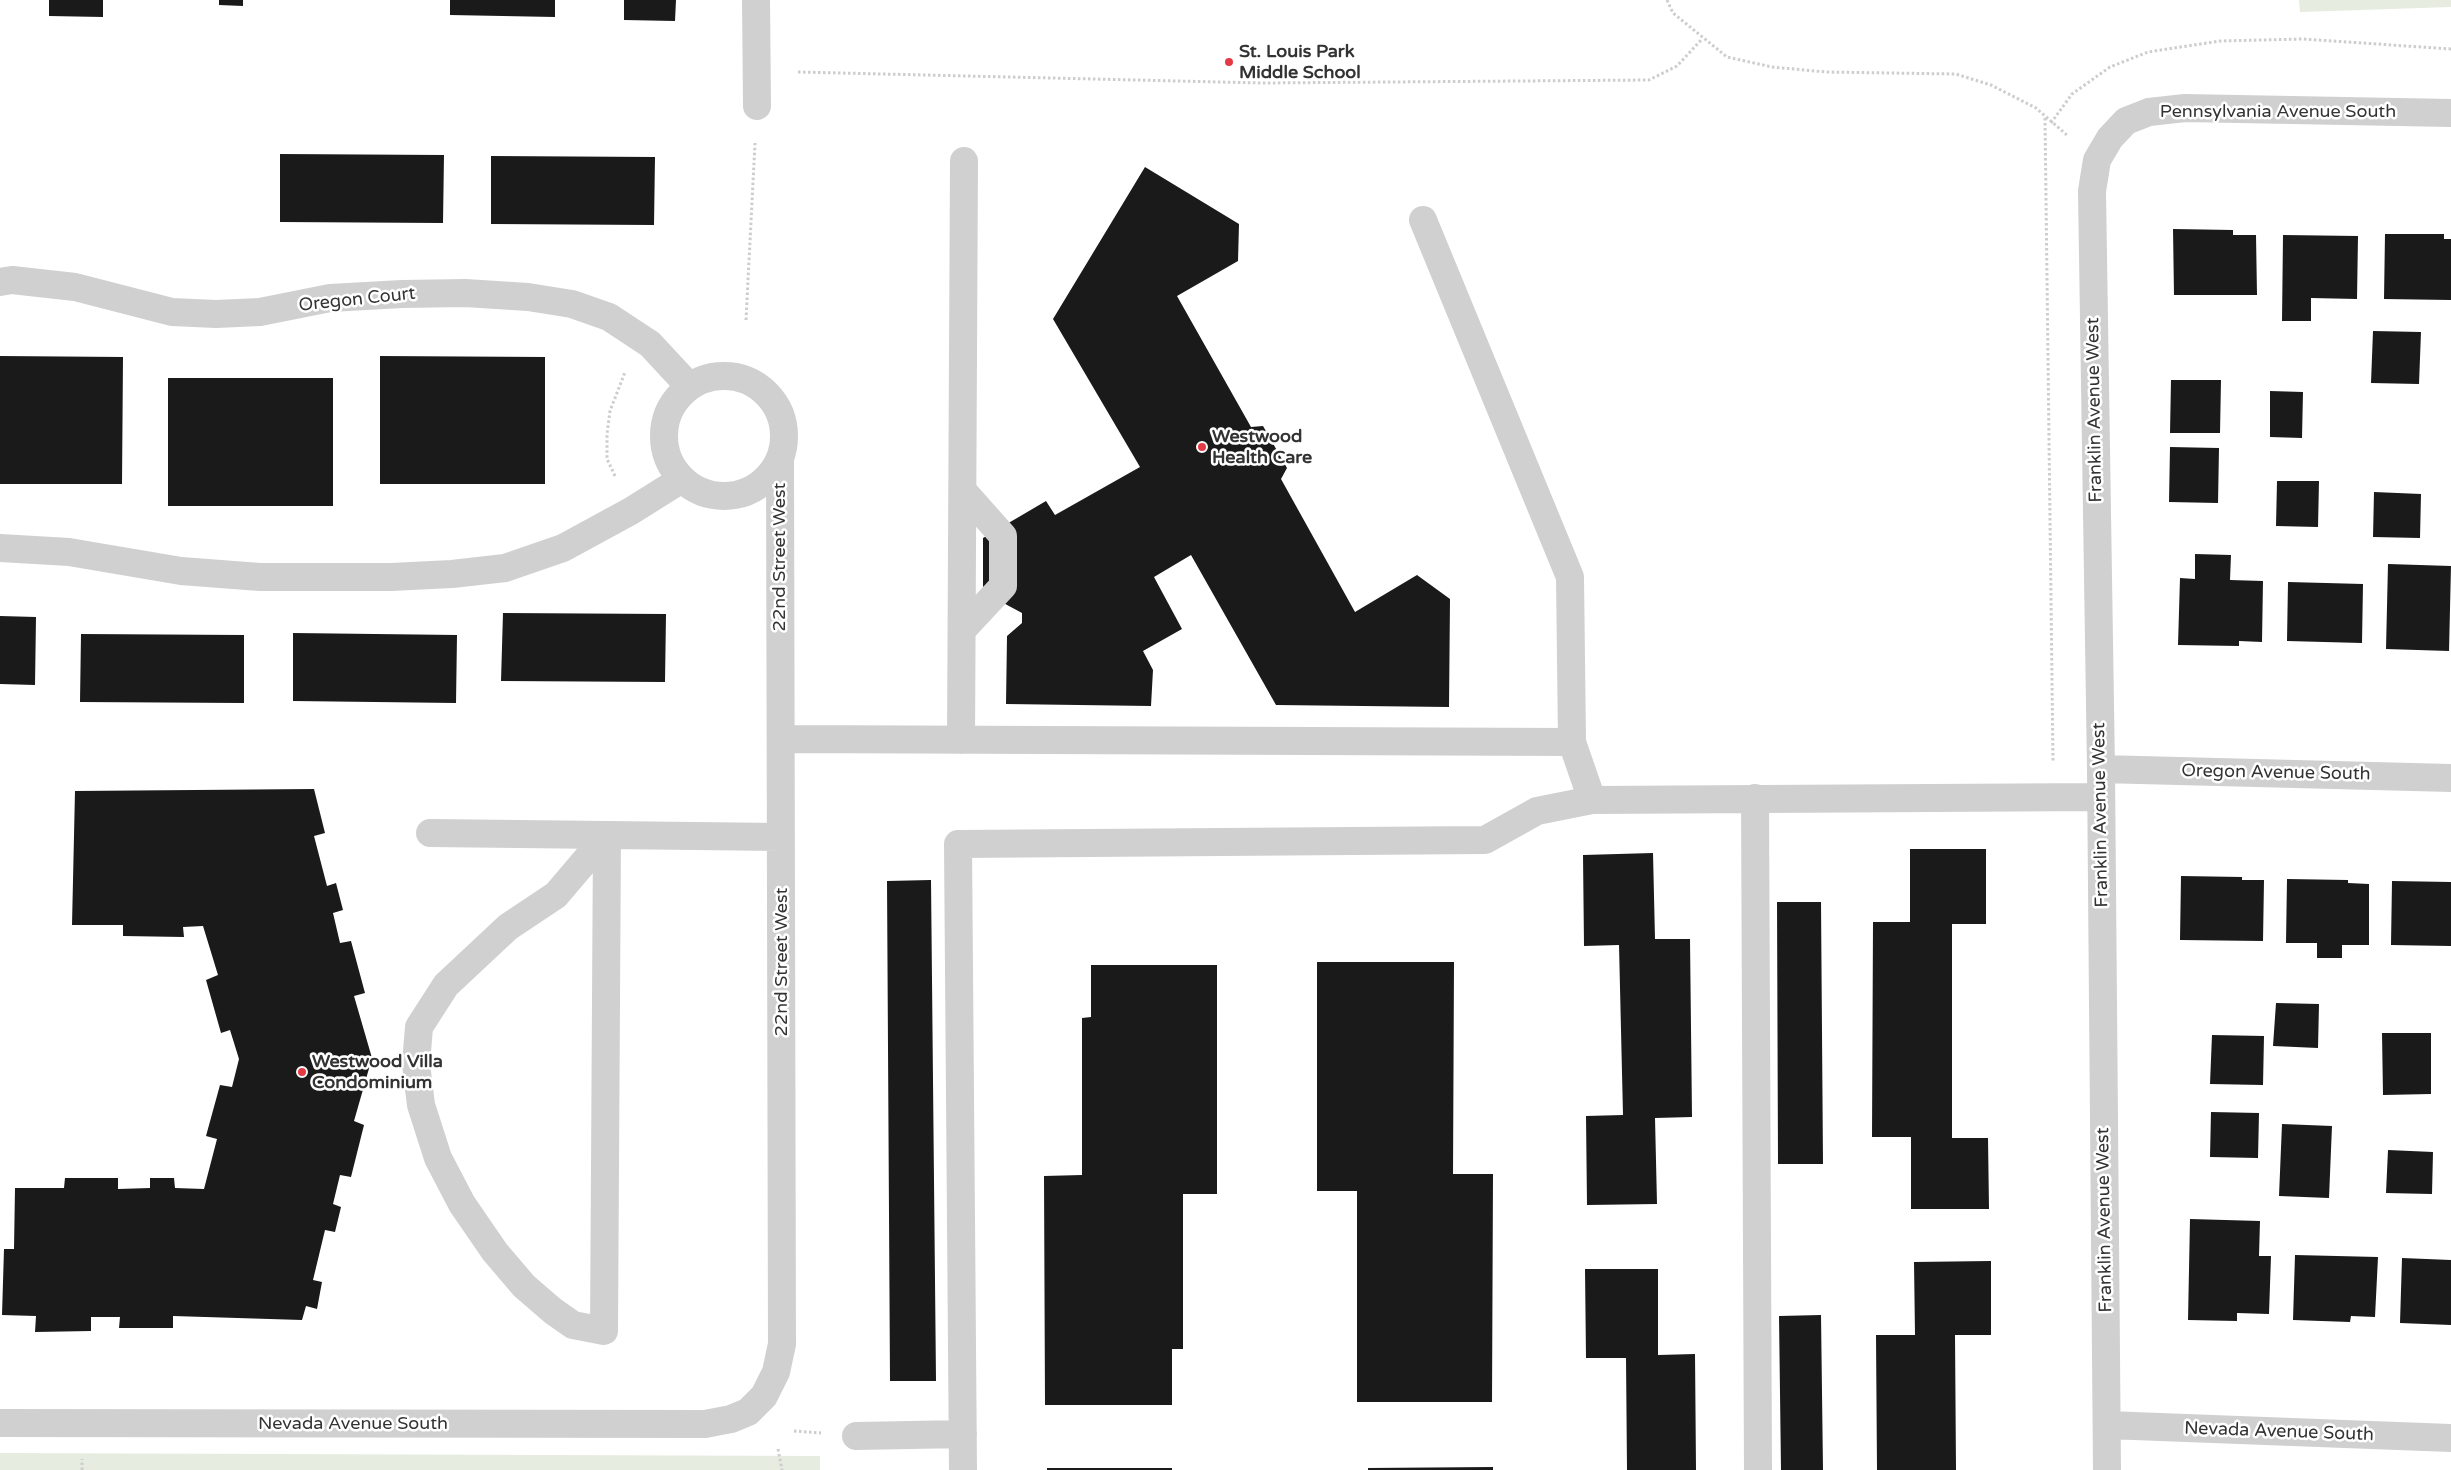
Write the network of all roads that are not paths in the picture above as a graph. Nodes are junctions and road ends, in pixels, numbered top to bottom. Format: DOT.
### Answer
graph roads {
  1 [pos="756,0"];
  2 [pos="757,106"];
  3 [pos="2451,113"];
  4 [pos="2097,160"];
  5 [pos="964,161"];
  6 [pos="1423,220"];
  7 [pos="0,282"];
  8 [pos="689,386"];
  9 [pos="780,458"];
  10 [pos="682,479"];
  11 [pos="963,491"];
  12 [pos="0,548"];
  13 [pos="962,630"];
  14 [pos="781,739"];
  15 [pos="962,740"];
  16 [pos="1572,742"];
  17 [pos="2101,769"];
  18 [pos="2451,778"];
  19 [pos="2101,797"];
  20 [pos="1755,798"];
  21 [pos="1592,800"];
  22 [pos="430,833"];
  23 [pos="607,835"];
  24 [pos="781,837"];
  25 [pos="0,1423"];
  26 [pos="705,1424"];
  27 [pos="2107,1425"];
  28 [pos="963,1434"];
  29 [pos="856,1436"];
  30 [pos="2451,1438"];
  31 [pos="964,1470"];
  32 [pos="1758,1470"];
  33 [pos="2107,1470"];
  1 -- 2 [label="street"];
  3 -- 4 [label="street, Pennsylvania Avenue South"];
  4 -- 17 [label="street, Franklin Avenue West"];
  5 -- 11 [label="street"];
  6 -- 16 [label="street"];
  7 -- 8 [label="street, Oregon Court"];
  8 -- 9 [label="street"];
  8 -- 10 [label="street"];
  9 -- 10 [label="street"];
  9 -- 14 [label="street, 22nd Street West"];
  10 -- 12 [label="street"];
  11 -- 13 [label="street"];
  11 -- 13 [label="street"];
  13 -- 15 [label="street"];
  14 -- 15 [label="street"];
  14 -- 24 [label="street, 22nd Street West"];
  15 -- 16 [label="street"];
  16 -- 21 [label="street"];
  17 -- 18 [label="street, Oregon Avenue South"];
  17 -- 19 [label="street, Franklin Avenue West"];
  19 -- 20 [label="street"];
  19 -- 27 [label="street, Franklin Avenue West"];
  20 -- 21 [label="street"];
  20 -- 32 [label="street"];
  21 -- 28 [label="street"];
  22 -- 23 [label="street"];
  23 -- 23 [label="street"];
  23 -- 24 [label="street"];
  24 -- 26 [label="street, 22nd Street West"];
  25 -- 26 [label="street, Nevada Avenue South"];
  27 -- 30 [label="street, Nevada Avenue South"];
  27 -- 33 [label="street, Franklin Avenue West"];
  28 -- 29 [label="street"];
  28 -- 31 [label="street"];
}
